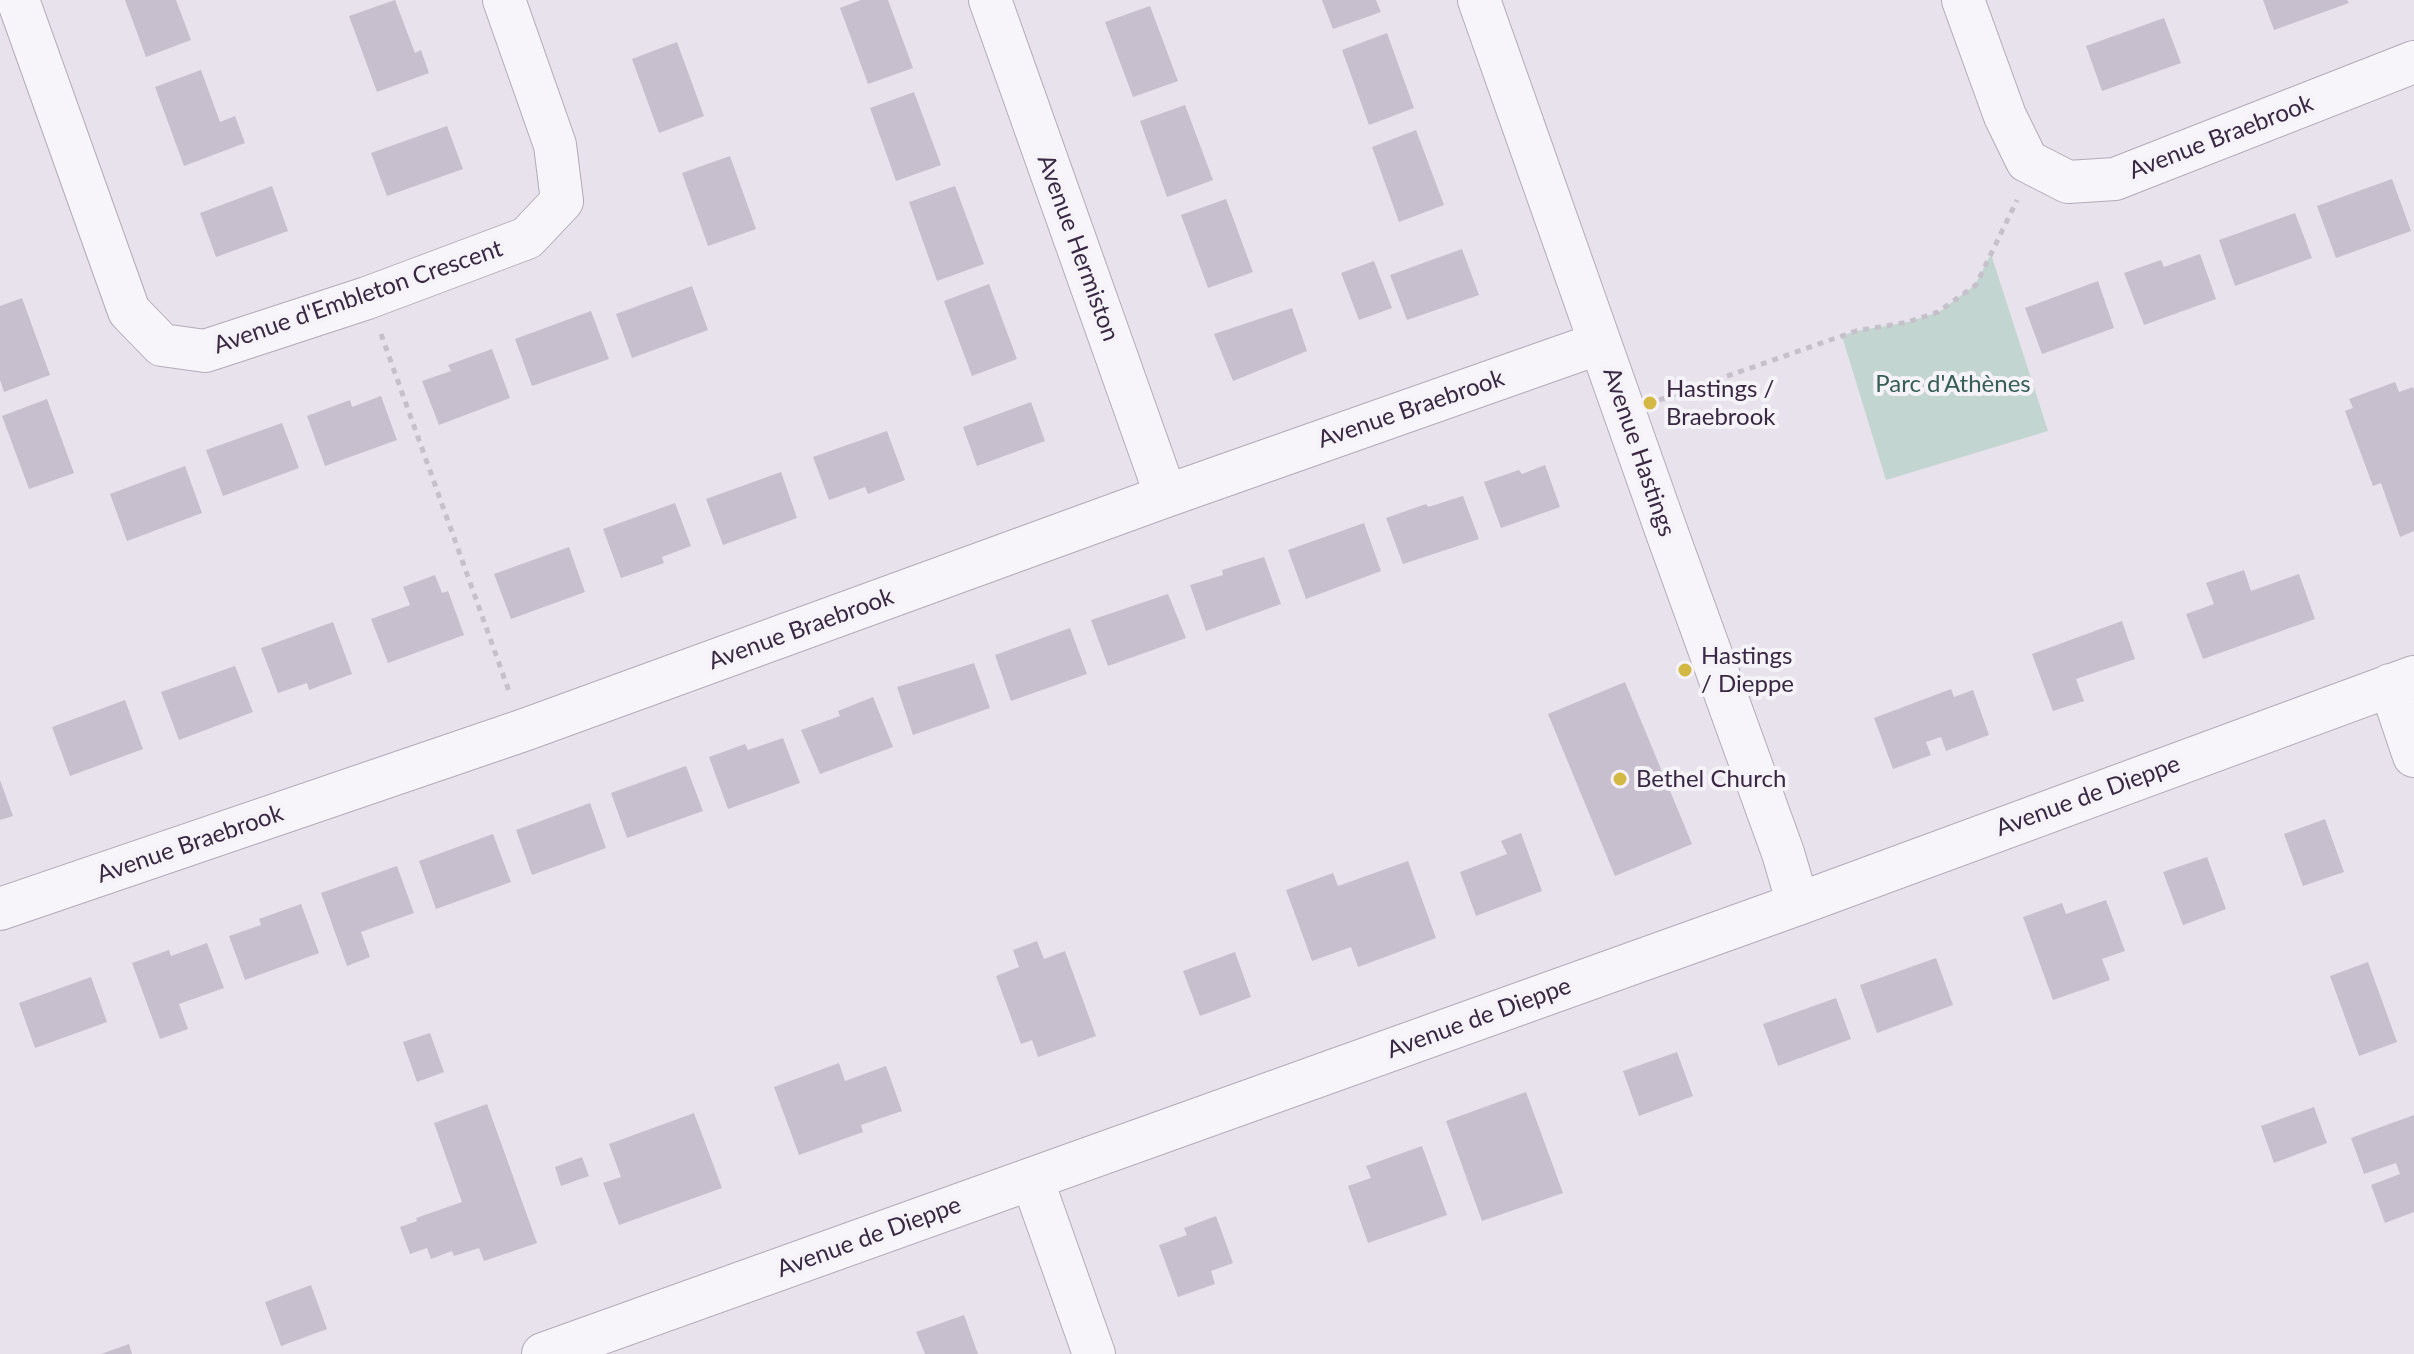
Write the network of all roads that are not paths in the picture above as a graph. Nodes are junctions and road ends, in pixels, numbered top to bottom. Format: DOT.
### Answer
graph roads {
  1 [pos="18,0"];
  2 [pos="504,0"];
  3 [pos="990,0"];
  4 [pos="1479,0"];
  5 [pos="1963,0"];
  6 [pos="2414,62"];
  7 [pos="1600,343"];
  8 [pos="1166,496"];
  9 [pos="2402,681"];
  10 [pos="2414,756"];
  11 [pos="1798,904"];
  12 [pos="0,909"];
  13 [pos="1032,1179"];
  14 [pos="543,1354"];
  15 [pos="1094,1354"];
  1 -- 2 [label="street, Avenue d'Embleton Crescent"];
  3 -- 8 [label="street, Avenue Hermiston"];
  4 -- 7 [label="street, Avenue Hastings"];
  5 -- 6 [label="street, Avenue Braebrook"];
  7 -- 8 [label="street, Avenue Braebrook"];
  7 -- 11 [label="street, Avenue Hastings"];
  8 -- 12 [label="street, Avenue Braebrook"];
  9 -- 10 [label="street"];
  9 -- 11 [label="street, Avenue de Dieppe"];
  11 -- 13 [label="street, Avenue de Dieppe"];
  13 -- 14 [label="street, Avenue de Dieppe"];
  13 -- 15 [label="street"];
}
